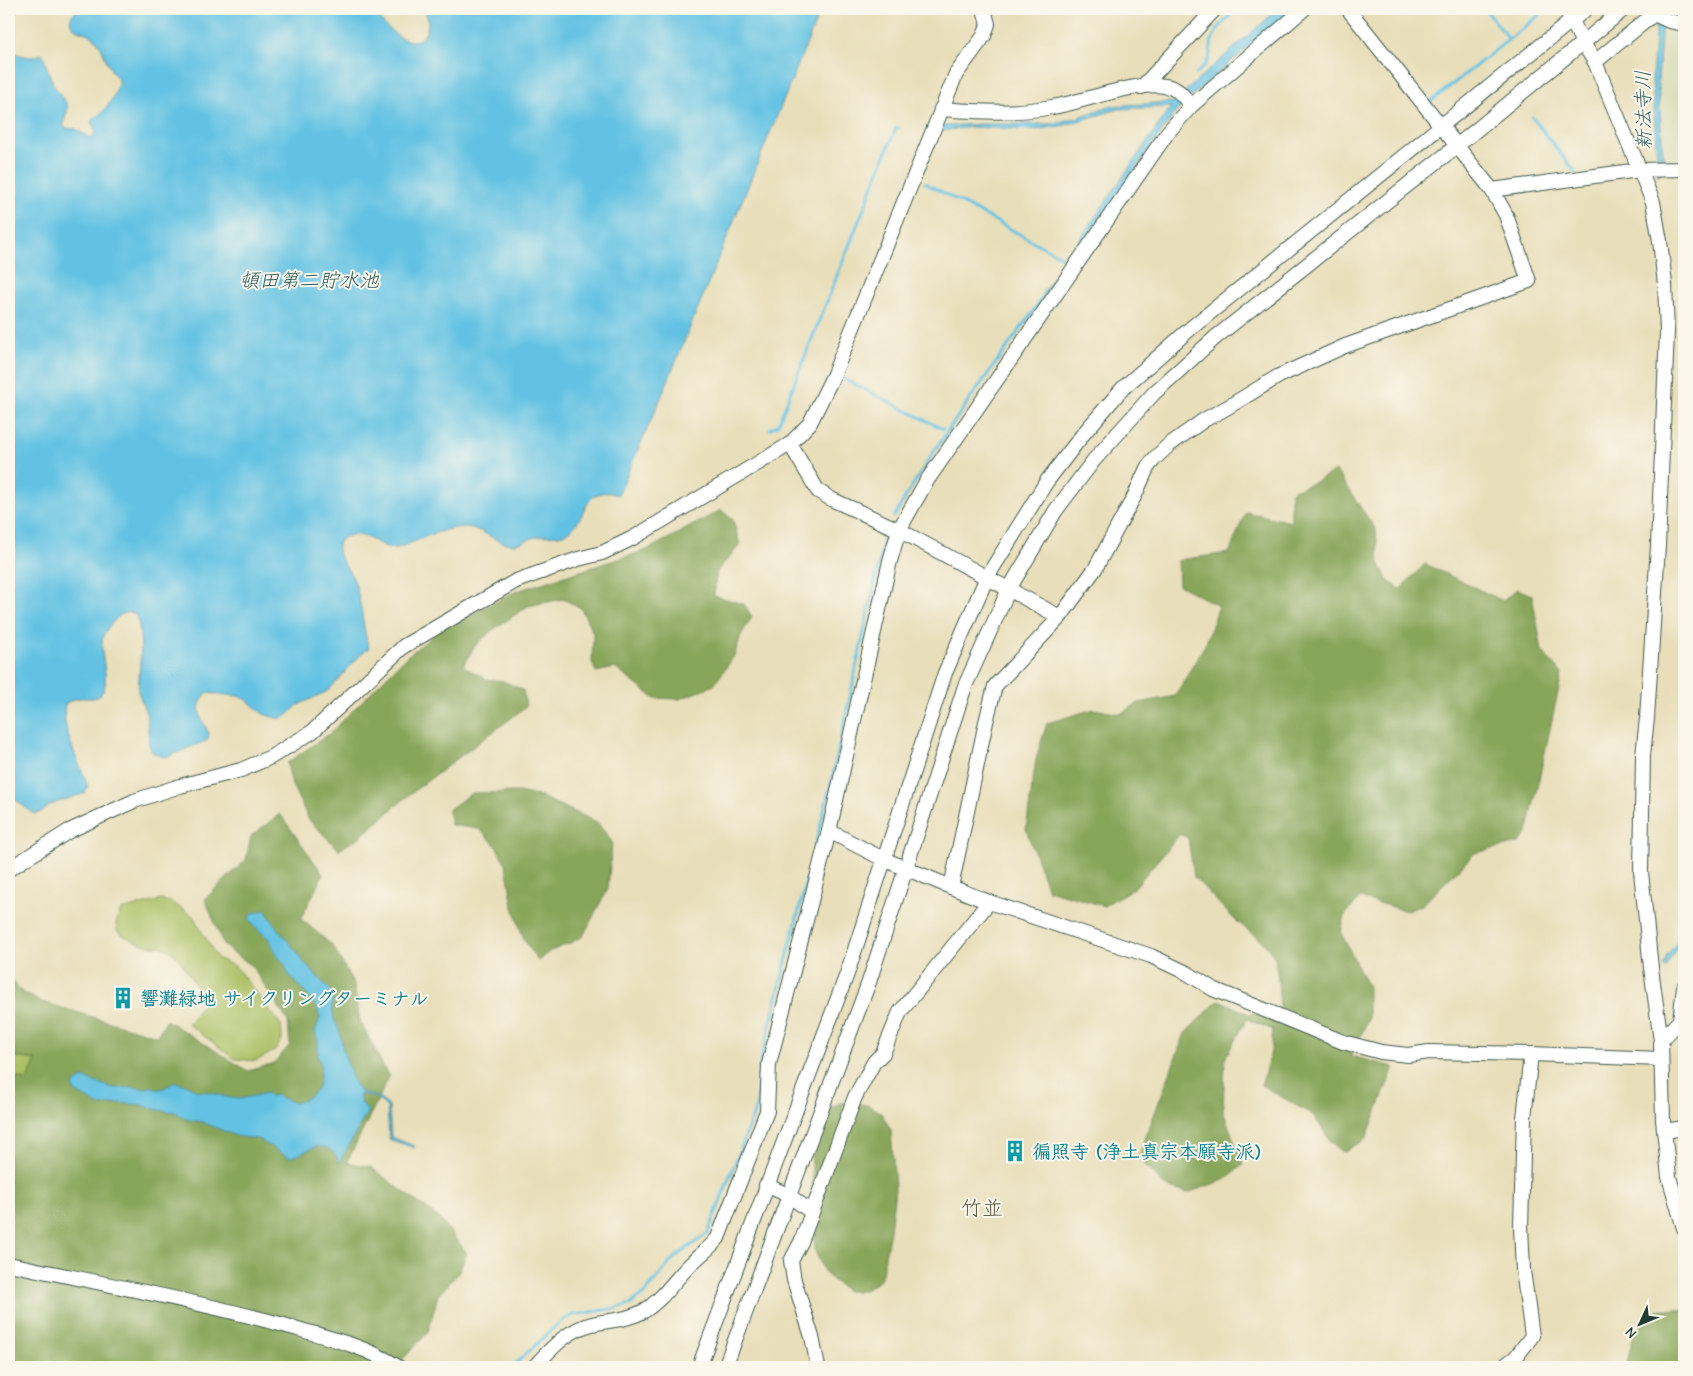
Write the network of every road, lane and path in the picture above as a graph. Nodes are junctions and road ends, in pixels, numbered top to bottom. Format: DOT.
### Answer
graph roads {
  1 [pos="984,9"];
  2 [pos="1215,9"];
  3 [pos="1304,9"];
  4 [pos="1348,9"];
  5 [pos="1586,9"];
  6 [pos="1624,9"];
  7 [pos="1569,15"];
  8 [pos="1684,24"];
  9 [pos="1583,43"];
  10 [pos="1595,62"];
  11 [pos="1142,87"];
  12 [pos="1191,106"];
  13 [pos="938,116"];
  14 [pos="1442,127"];
  15 [pos="1458,145"];
  16 [pos="1684,169"];
  17 [pos="1639,170"];
  18 [pos="1492,190"];
  19 [pos="790,444"];
  20 [pos="899,530"];
  21 [pos="987,577"];
  22 [pos="1009,589"];
  23 [pos="1060,617"];
  24 [pos="829,831"];
  25 [pos="884,859"];
  26 [pos="906,868"];
  27 [pos="9,869"];
  28 [pos="951,888"];
  29 [pos="989,902"];
  30 [pos="1684,987"];
  31 [pos="1661,1041"];
  32 [pos="1531,1054"];
  33 [pos="1661,1059"];
  34 [pos="1684,1128"];
  35 [pos="1665,1131"];
  36 [pos="766,1185"];
  37 [pos="790,1196"];
  38 [pos="811,1212"];
  39 [pos="1684,1228"];
  40 [pos="9,1264"];
  41 [pos="398,1367"];
  42 [pos="534,1367"];
  43 [pos="699,1367"];
  44 [pos="725,1367"];
  45 [pos="818,1367"];
  46 [pos="1503,1367"];
  1 -- 13 [label="street"];
  2 -- 11 [label="street"];
  3 -- 12 [label="street"];
  4 -- 14 [label="street"];
  5 -- 7 [label="street"];
  6 -- 9 [label="street"];
  7 -- 9 [label="street"];
  7 -- 14 [label="street"];
  8 -- 10 [label="street"];
  9 -- 10 [label="street"];
  9 -- 15 [label="street"];
  10 -- 17 [label="street"];
  11 -- 12 [label="street"];
  11 -- 13 [label="street"];
  12 -- 20 [label="street"];
  13 -- 19 [label="street"];
  14 -- 15 [label="street"];
  14 -- 21 [label="street"];
  15 -- 18 [label="street"];
  15 -- 22 [label="street"];
  16 -- 17 [label="street"];
  17 -- 18 [label="street"];
  17 -- 31 [label="street"];
  18 -- 23 [label="street"];
  19 -- 20 [label="street"];
  19 -- 27 [label="street"];
  20 -- 21 [label="street"];
  20 -- 24 [label="street"];
  21 -- 22 [label="street"];
  21 -- 25 [label="street"];
  22 -- 23 [label="street"];
  22 -- 26 [label="street"];
  23 -- 28 [label="street"];
  24 -- 25 [label="street"];
  24 -- 42 [label="street"];
  25 -- 26 [label="street"];
  25 -- 36 [label="street"];
  26 -- 28 [label="street"];
  26 -- 37 [label="street"];
  28 -- 29 [label="street"];
  29 -- 32 [label="street"];
  29 -- 38 [label="street"];
  30 -- 31 [label="street"];
  31 -- 33 [label="street"];
  32 -- 33 [label="street"];
  32 -- 46 [label="street"];
  33 -- 35 [label="street"];
  34 -- 35 [label="street"];
  35 -- 39 [label="street"];
  36 -- 37 [label="street"];
  36 -- 43 [label="street"];
  37 -- 38 [label="street"];
  37 -- 44 [label="street"];
  38 -- 45 [label="street"];
  40 -- 41 [label="street"];
}
